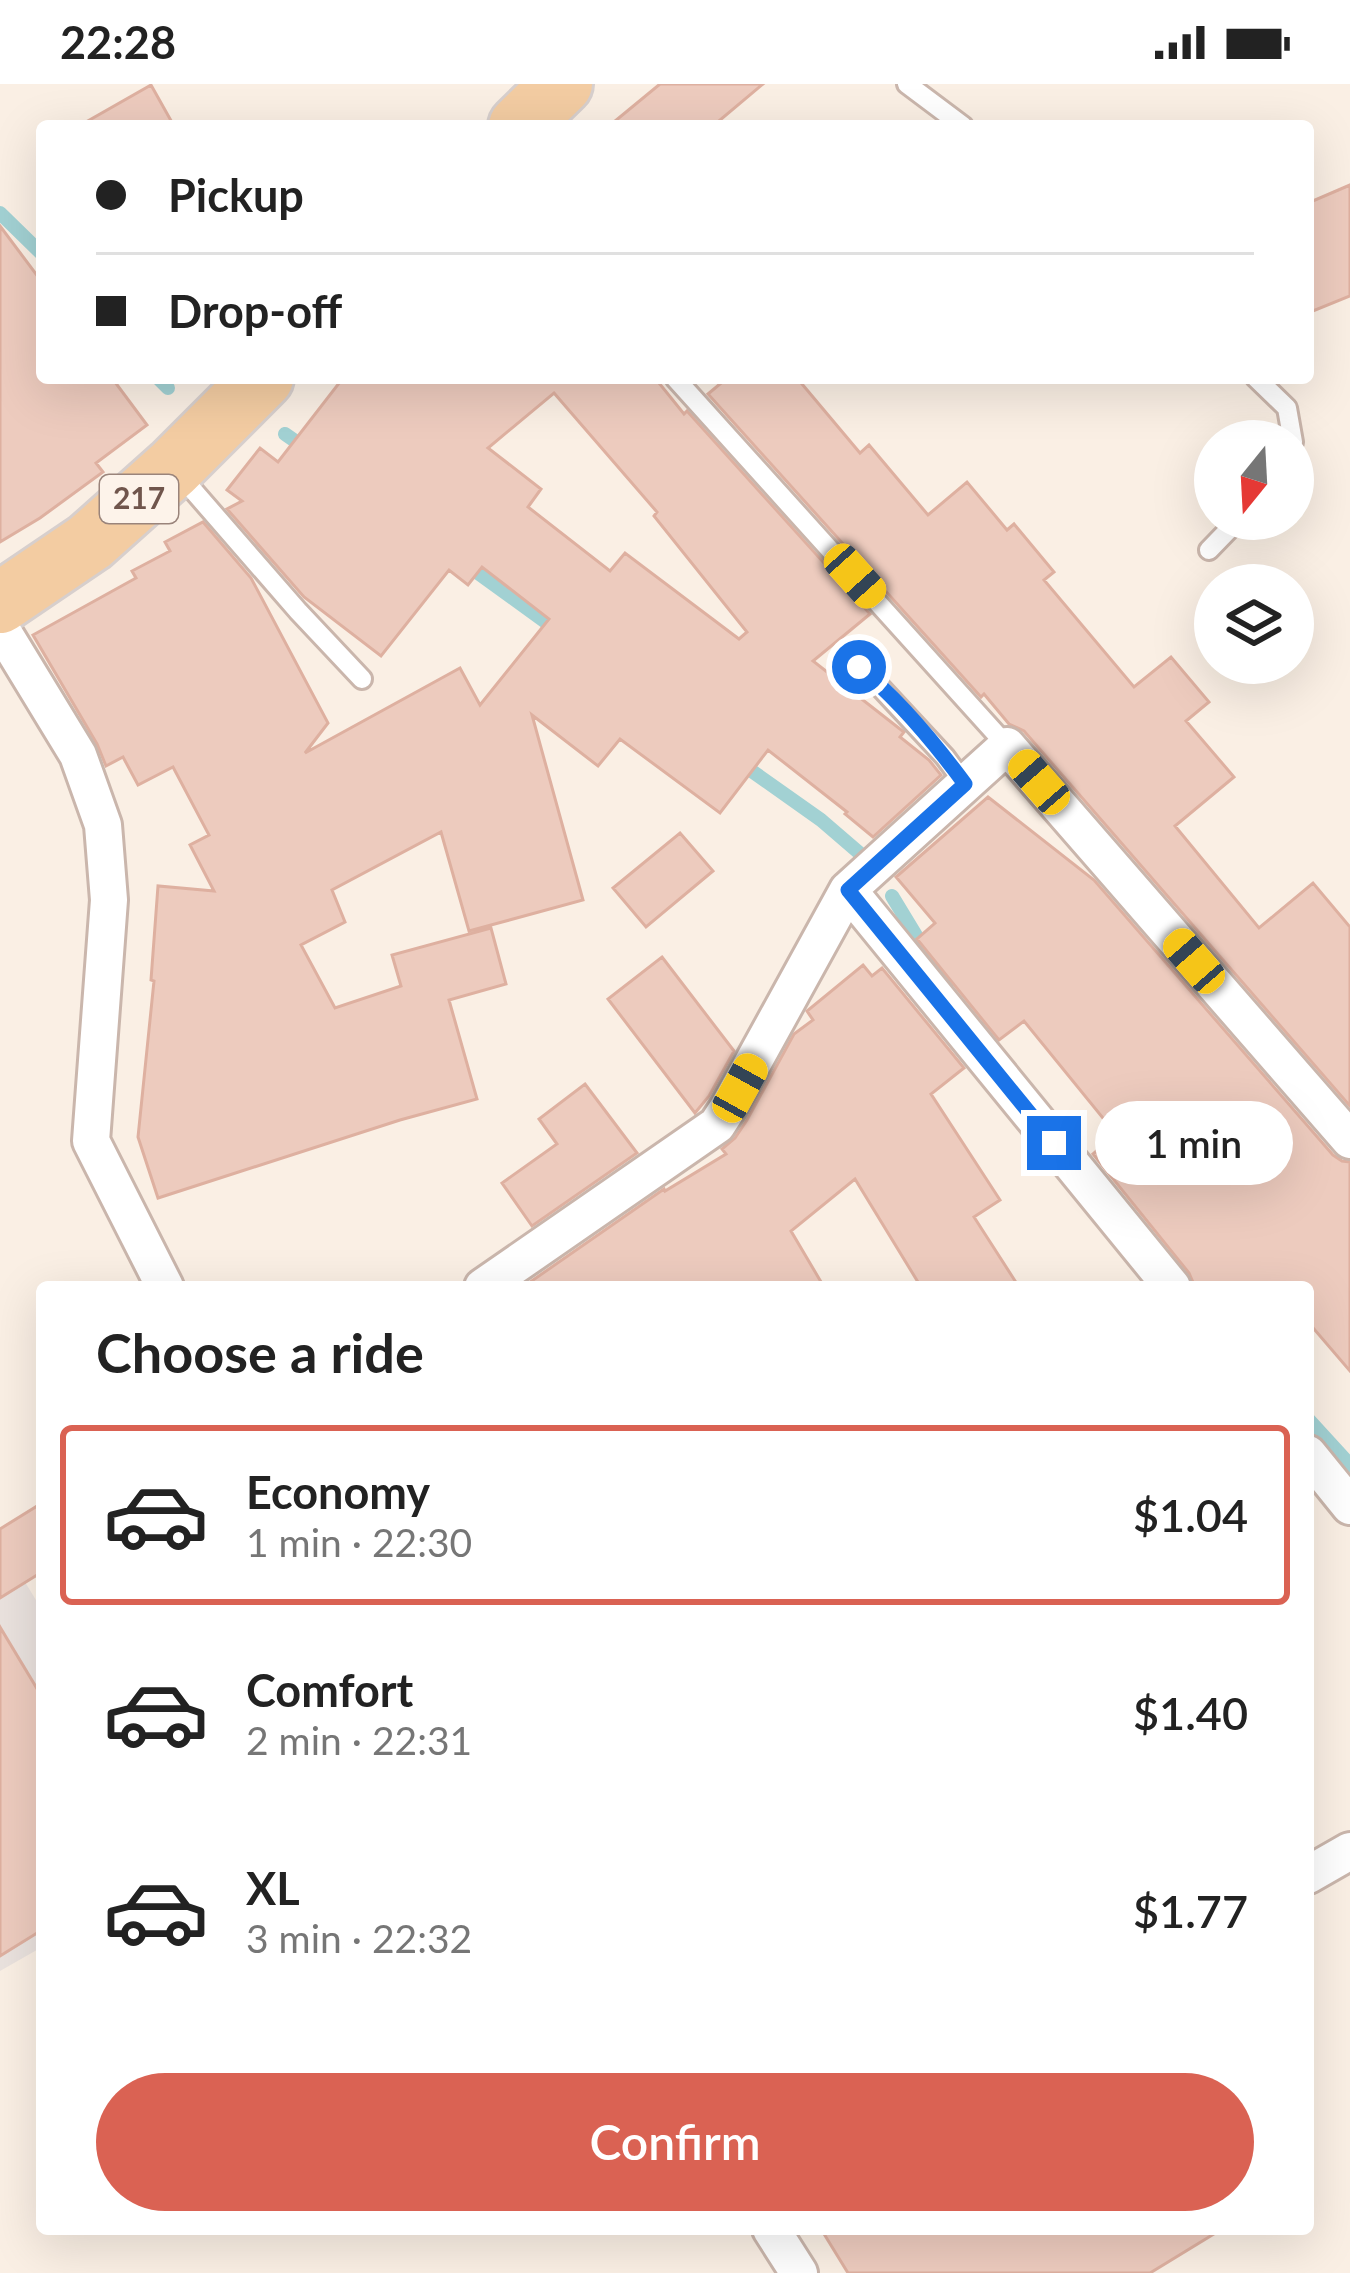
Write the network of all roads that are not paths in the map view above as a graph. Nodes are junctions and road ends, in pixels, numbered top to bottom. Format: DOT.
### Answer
graph roads {
  1 [pos="562,84"];
  2 [pos="908,84"];
  3 [pos="524,120"];
  4 [pos="955,120"];
  5 [pos="257,384"];
  6 [pos="680,384"];
  7 [pos="1262,384"];
  8 [pos="1289,420"];
  9 [pos="173,468"];
  10 [pos="1219,540"];
  11 [pos="1209,550"];
  12 [pos="0,603"];
  13 [pos="0,627"];
  14 [pos="846,671"];
  15 [pos="362,680"];
  16 [pos="1007,746"];
  17 [pos="965,784"];
  18 [pos="848,890"];
  19 [pos="1350,1140"];
  20 [pos="162,1281"];
  21 [pos="493,1281"];
  22 [pos="1167,1281"];
  23 [pos="1314,1461"];
  24 [pos="1350,1506"];
  25 [pos="1350,1851"];
  26 [pos="1314,1872"];
  27 [pos="775,2235"];
  28 [pos="800,2273"];
  1 -- 3 [label="main road"];
  2 -- 4 [label="lane"];
  5 -- 9 [label="main road, 217"];
  6 -- 16 [label="lane"];
  7 -- 8 [label="lane"];
  9 -- 12 [label="main road, 217"];
  9 -- 15 [label="lane"];
  10 -- 11 [label="lane"];
  13 -- 20 [label="street"];
  14 -- 17 [label="lane"];
  16 -- 17 [label="street"];
  16 -- 19 [label="street"];
  17 -- 18 [label="street"];
  18 -- 21 [label="street"];
  18 -- 22 [label="street"];
  23 -- 24 [label="street"];
  25 -- 26 [label="street"];
  27 -- 28 [label="street"];
}
